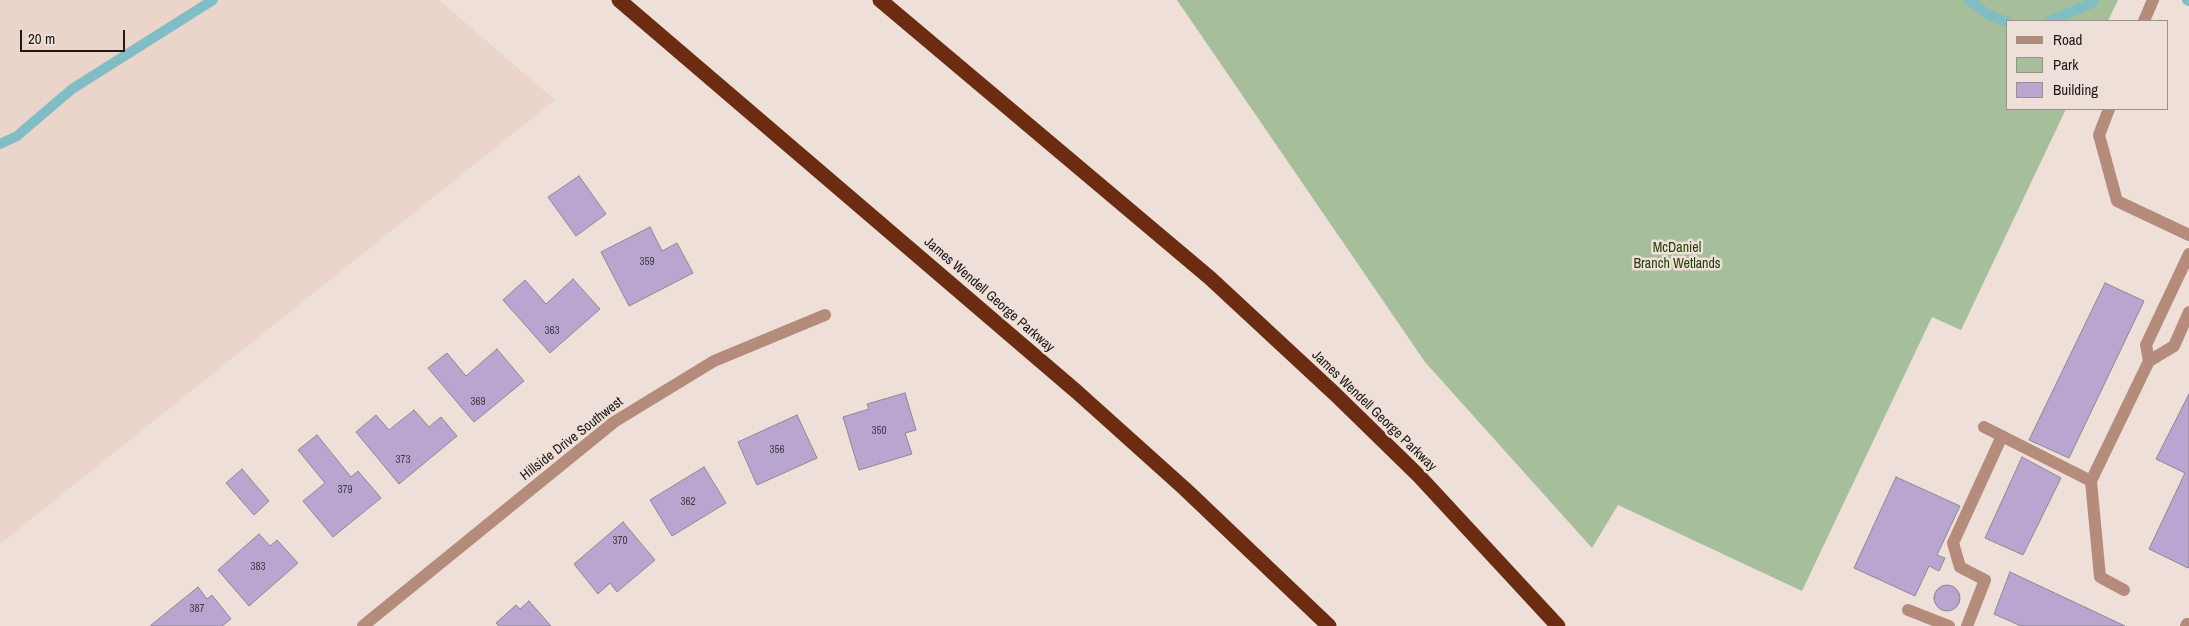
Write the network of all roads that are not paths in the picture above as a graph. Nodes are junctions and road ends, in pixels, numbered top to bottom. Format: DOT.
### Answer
graph roads {
  1 [pos="619,0"];
  2 [pos="880,0"];
  3 [pos="2153,0"];
  4 [pos="2144,20"];
  5 [pos="2109,110"];
  6 [pos="2189,235"];
  7 [pos="2189,254"];
  8 [pos="2189,312"];
  9 [pos="824,314"];
  10 [pos="2149,361"];
  11 [pos="1984,427"];
  12 [pos="2002,436"];
  13 [pos="2091,481"];
  14 [pos="2124,590"];
  15 [pos="1908,610"];
  16 [pos="363,626"];
  17 [pos="1329,626"];
  18 [pos="1558,626"];
  19 [pos="1948,626"];
  20 [pos="1967,626"];
  1 -- 17 [label="highway, James Wendell George Parkway"];
  2 -- 18 [label="highway, James Wendell George Parkway"];
  3 -- 4 [label="street"];
  5 -- 6 [label="street"];
  7 -- 10 [label="street"];
  8 -- 10 [label="street"];
  9 -- 16 [label="street, Hillside Drive Southwest"];
  10 -- 13 [label="street"];
  11 -- 12 [label="street"];
  12 -- 13 [label="street"];
  12 -- 20 [label="street"];
  13 -- 14 [label="street"];
  15 -- 19 [label="street"];
}
